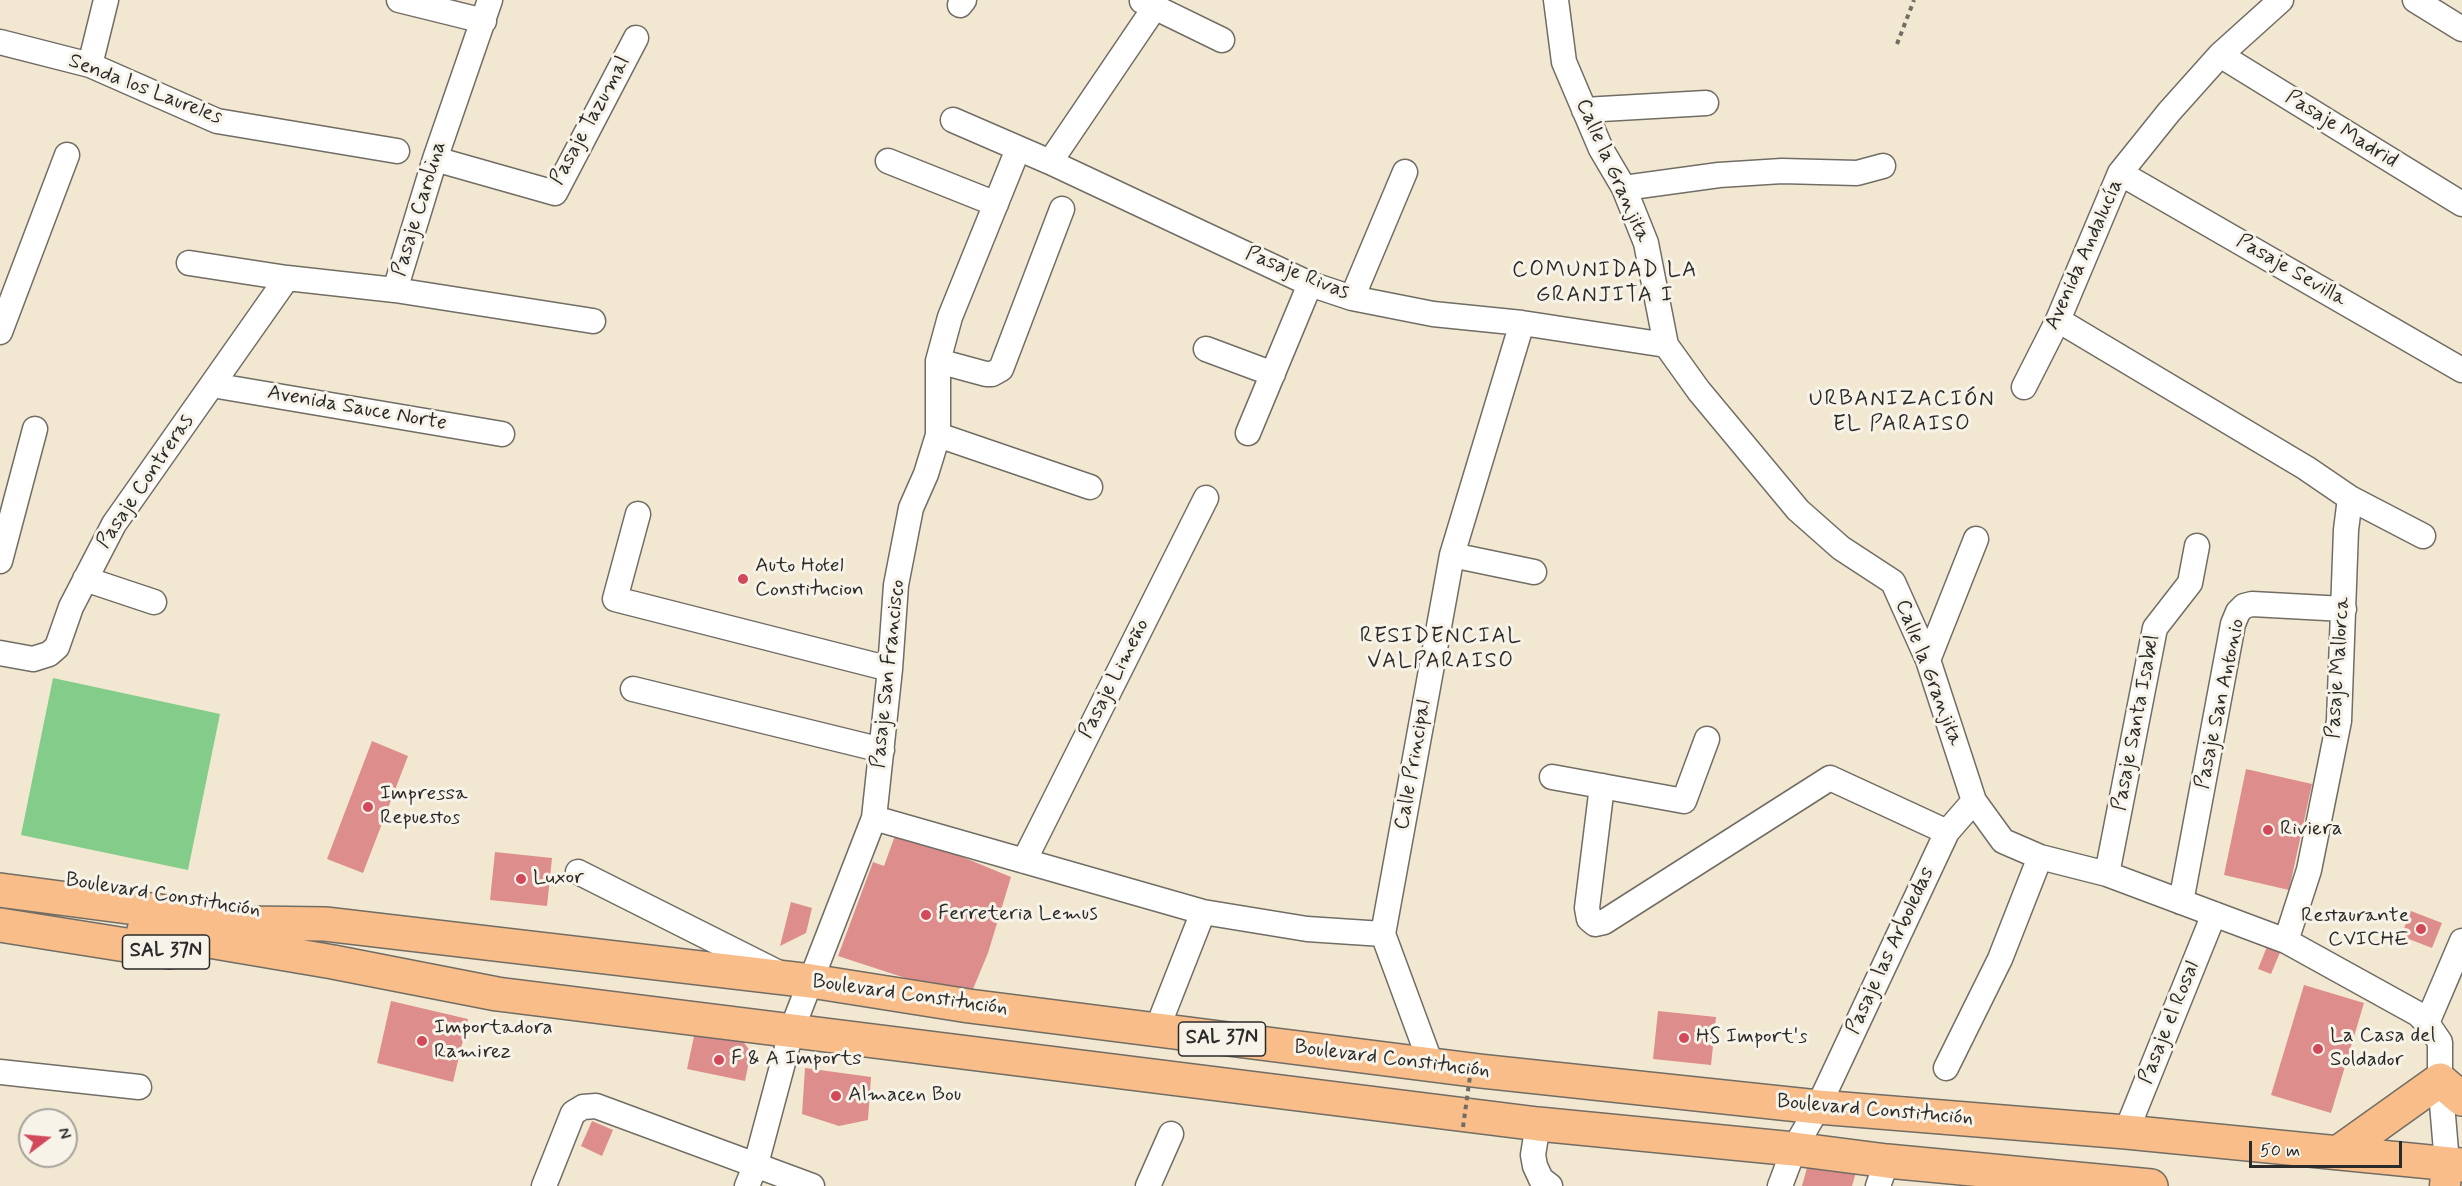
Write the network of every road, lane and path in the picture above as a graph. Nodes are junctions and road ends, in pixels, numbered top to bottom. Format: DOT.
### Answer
graph roads {
  1 [pos="106,0"];
  2 [pos="399,0"];
  3 [pos="1556,0"];
  4 [pos="1914,0"];
  5 [pos="2281,0"];
  6 [pos="2415,0"];
  7 [pos="1147,4"];
  8 [pos="487,11"];
  9 [pos="2462,29"];
  10 [pos="636,38"];
  11 [pos="1222,40"];
  12 [pos="0,42"];
  13 [pos="1897,44"];
  14 [pos="2220,55"];
  15 [pos="90,65"];
  16 [pos="1706,103"];
  17 [pos="1584,110"];
  18 [pos="953,120"];
  19 [pos="1018,148"];
  20 [pos="397,151"];
  21 [pos="67,155"];
  22 [pos="435,159"];
  23 [pos="888,160"];
  24 [pos="1050,162"];
  25 [pos="1883,166"];
  26 [pos="1405,172"];
  27 [pos="2120,173"];
  28 [pos="1624,188"];
  29 [pos="996,204"];
  30 [pos="2462,204"];
  31 [pos="1062,209"];
  32 [pos="189,263"];
  33 [pos="287,278"];
  34 [pos="1310,284"];
  35 [pos="395,290"];
  36 [pos="1352,298"];
  37 [pos="5,303"];
  38 [pos="2058,320"];
  39 [pos="593,321"];
  40 [pos="1522,323"];
  41 [pos="0,332"];
  42 [pos="1666,345"];
  43 [pos="1206,349"];
  44 [pos="938,361"];
  45 [pos="2462,370"];
  46 [pos="1273,374"];
  47 [pos="212,384"];
  48 [pos="2024,387"];
  49 [pos="34,429"];
  50 [pos="1248,433"];
  51 [pos="501,434"];
  52 [pos="938,435"];
  53 [pos="1090,487"];
  54 [pos="1206,498"];
  55 [pos="2350,498"];
  56 [pos="638,514"];
  57 [pos="2423,536"];
  58 [pos="1976,539"];
  59 [pos="2198,546"];
  60 [pos="1452,555"];
  61 [pos="0,561"];
  62 [pos="1534,572"];
  63 [pos="85,579"];
  64 [pos="154,602"];
  65 [pos="2344,609"];
  66 [pos="0,653"];
  67 [pos="1928,660"];
  68 [pos="890,669"];
  69 [pos="633,689"];
  70 [pos="1707,740"];
  71 [pos="882,750"];
  72 [pos="1552,777"];
  73 [pos="1602,786"];
  74 [pos="1974,801"];
  75 [pos="874,818"];
  76 [pos="1947,832"];
  77 [pos="2040,857"];
  78 [pos="1024,861"];
  79 [pos="0,872"];
  80 [pos="578,872"];
  81 [pos="2107,874"];
  82 [pos="0,890"];
  83 [pos="2181,902"];
  84 [pos="0,906"];
  85 [pos="1203,912"];
  86 [pos="2214,914"];
  87 [pos="325,924"];
  88 [pos="0,925"];
  89 [pos="1383,934"];
  90 [pos="2286,941"];
  91 [pos="2462,941"];
  92 [pos="333,962"];
  93 [pos="800,980"];
  94 [pos="2427,1023"];
  95 [pos="792,1029"];
  96 [pos="1157,1029"];
  97 [pos="1472,1062"];
  98 [pos="1431,1064"];
  99 [pos="1946,1068"];
  100 [pos="0,1072"];
  101 [pos="139,1087"];
  102 [pos="2451,1090"];
  103 [pos="1818,1107"];
  104 [pos="1538,1124"];
  105 [pos="1463,1127"];
  106 [pos="2126,1132"];
  107 [pos="1171,1134"];
  108 [pos="1794,1149"];
  109 [pos="2339,1152"];
  110 [pos="756,1164"];
  111 [pos="2451,1172"];
  112 [pos="1882,1174"];
  113 [pos="2084,1184"];
  114 [pos="544,1186"];
  115 [pos="747,1186"];
  116 [pos="812,1186"];
  117 [pos="1148,1186"];
  118 [pos="1550,1186"];
  119 [pos="1780,1186"];
  120 [pos="2151,1186"];
  1 -- 15 [label="street"];
  2 -- 8 [label="street"];
  3 -- 17 [label="street, Calle la Granjita"];
  4 -- 13 [label="path"];
  5 -- 14 [label="street, Avenida Andalucía"];
  6 -- 9 [label="street"];
  7 -- 11 [label="street"];
  7 -- 24 [label="street"];
  8 -- 22 [label="street, Pasaje Carolina"];
  10 -- 22 [label="street, Pasaje Tazumal"];
  12 -- 15 [label="street, Senda los Laureles"];
  14 -- 27 [label="street, Avenida Andalucía"];
  14 -- 30 [label="street, Pasaje Madrid"];
  15 -- 20 [label="street, Senda los Laureles"];
  16 -- 17 [label="street"];
  17 -- 28 [label="street, Calle la Granjita"];
  18 -- 19 [label="street, Pasaje Rivas"];
  19 -- 24 [label="street, Pasaje Rivas"];
  19 -- 29 [label="street, Pasaje San Francisco"];
  21 -- 37 [label="street"];
  22 -- 35 [label="street, Pasaje Carolina"];
  23 -- 29 [label="street"];
  24 -- 34 [label="street, Pasaje Rivas"];
  25 -- 28 [label="street"];
  26 -- 36 [label="street"];
  27 -- 38 [label="street, Avenida Andalucía"];
  27 -- 45 [label="street, Pasaje Sevilla"];
  28 -- 42 [label="street, Calle la Granjita"];
  29 -- 44 [label="street, Pasaje San Francisco"];
  31 -- 44 [label="street"];
  32 -- 33 [label="street, Pasaje Carolina"];
  33 -- 35 [label="street, Pasaje Carolina"];
  33 -- 47 [label="street, Pasaje Contreras"];
  34 -- 36 [label="street, Pasaje Rivas"];
  34 -- 46 [label="street"];
  35 -- 39 [label="street"];
  36 -- 40 [label="street, Pasaje Rivas"];
  37 -- 41 [label="street"];
  38 -- 48 [label="street, Avenida Andalucía"];
  38 -- 55 [label="street"];
  40 -- 42 [label="street, Pasaje Rivas"];
  40 -- 60 [label="street, Calle Principal"];
  42 -- 67 [label="street, Calle la Granjita"];
  43 -- 46 [label="street"];
  44 -- 52 [label="street, Pasaje San Francisco"];
  46 -- 50 [label="street"];
  47 -- 51 [label="street, Avenida Sauce Norte"];
  47 -- 63 [label="street, Pasaje Contreras"];
  49 -- 61 [label="street"];
  52 -- 53 [label="street"];
  52 -- 68 [label="street, Pasaje San Francisco"];
  54 -- 78 [label="street, Pasaje Limeño"];
  55 -- 57 [label="street"];
  55 -- 65 [label="street, Pasaje Mallorca"];
  56 -- 68 [label="street"];
  58 -- 67 [label="street"];
  59 -- 81 [label="street, Pasaje Santa Isabel"];
  60 -- 62 [label="street"];
  60 -- 89 [label="street, Calle Principal"];
  63 -- 64 [label="street"];
  63 -- 66 [label="street, Pasaje Contreras"];
  65 -- 83 [label="street, Pasaje San Antonio"];
  65 -- 90 [label="street, Pasaje Mallorca"];
  67 -- 74 [label="street, Calle la Granjita"];
  68 -- 71 [label="street, Pasaje San Francisco"];
  69 -- 71 [label="street"];
  70 -- 73 [label="street"];
  71 -- 75 [label="street, Pasaje San Francisco"];
  72 -- 73 [label="street"];
  73 -- 76 [label="street"];
  74 -- 76 [label="street, Pasaje las Arboledas"];
  74 -- 77 [label="street, Calle la Granjita"];
  75 -- 78 [label="street"];
  75 -- 93 [label="street, Pasaje San Francisco"];
  76 -- 103 [label="street, Pasaje las Arboledas"];
  77 -- 81 [label="street, Calle la Granjita"];
  77 -- 99 [label="street"];
  78 -- 85 [label="street"];
  79 -- 87 [label="highway, Boulevard Constitución / SAL 37N"];
  80 -- 93 [label="street"];
  81 -- 83 [label="street, Calle la Granjita"];
  82 -- 87 [label="highway, Boulevard Constitución / SAL 37N"];
  83 -- 86 [label="street, Calle la Granjita"];
  84 -- 92 [label="highway, Boulevard Constitución / SAL 37N"];
  85 -- 89 [label="street"];
  85 -- 96 [label="street"];
  86 -- 90 [label="street, Calle la Granjita"];
  86 -- 106 [label="street, Pasaje el Rosal"];
  87 -- 93 [label="highway, Boulevard Constitución / SAL 37N"];
  88 -- 92 [label="highway, Boulevard Constitución / SAL 37N"];
  89 -- 98 [label="street"];
  90 -- 94 [label="street, Calle la Granjita"];
  91 -- 94 [label="street"];
  92 -- 95 [label="highway, Boulevard Constitución / SAL 37N"];
  93 -- 95 [label="street, Pasaje San Francisco"];
  93 -- 96 [label="highway, Boulevard Constitución / SAL 37N"];
  94 -- 102 [label="street, Calle la Granjita"];
  95 -- 104 [label="highway, Boulevard Constitución / SAL 37N"];
  95 -- 110 [label="street, Pasaje San Francisco"];
  96 -- 98 [label="highway, Boulevard Constitución / SAL 37N"];
  97 -- 105 [label="path, bridge"];
  98 -- 103 [label="highway, Boulevard Constitución / SAL 37N"];
  100 -- 101 [label="street"];
  102 -- 109 [label="highway"];
  102 -- 111 [label="street, Calle la Granjita"];
  103 -- 106 [label="highway, Boulevard Constitución / SAL 37N"];
  103 -- 108 [label="street, Pasaje las Arboledas"];
  104 -- 108 [label="highway, Boulevard Constitución / SAL 37N"];
  104 -- 118 [label="street"];
  106 -- 109 [label="highway, Boulevard Constitución / SAL 37N"];
  107 -- 117 [label="street"];
  108 -- 112 [label="highway, Boulevard Constitución / SAL 37N"];
  108 -- 119 [label="street, Pasaje las Arboledas"];
  109 -- 111 [label="highway, Boulevard Constitución / SAL 37N"];
  110 -- 114 [label="street"];
  110 -- 115 [label="street, Pasaje San Francisco"];
  110 -- 116 [label="street"];
  112 -- 113 [label="highway, Boulevard Constitución / SAL 37N"];
  113 -- 120 [label="highway, Boulevard Constitución / SAL 37N"];
}
